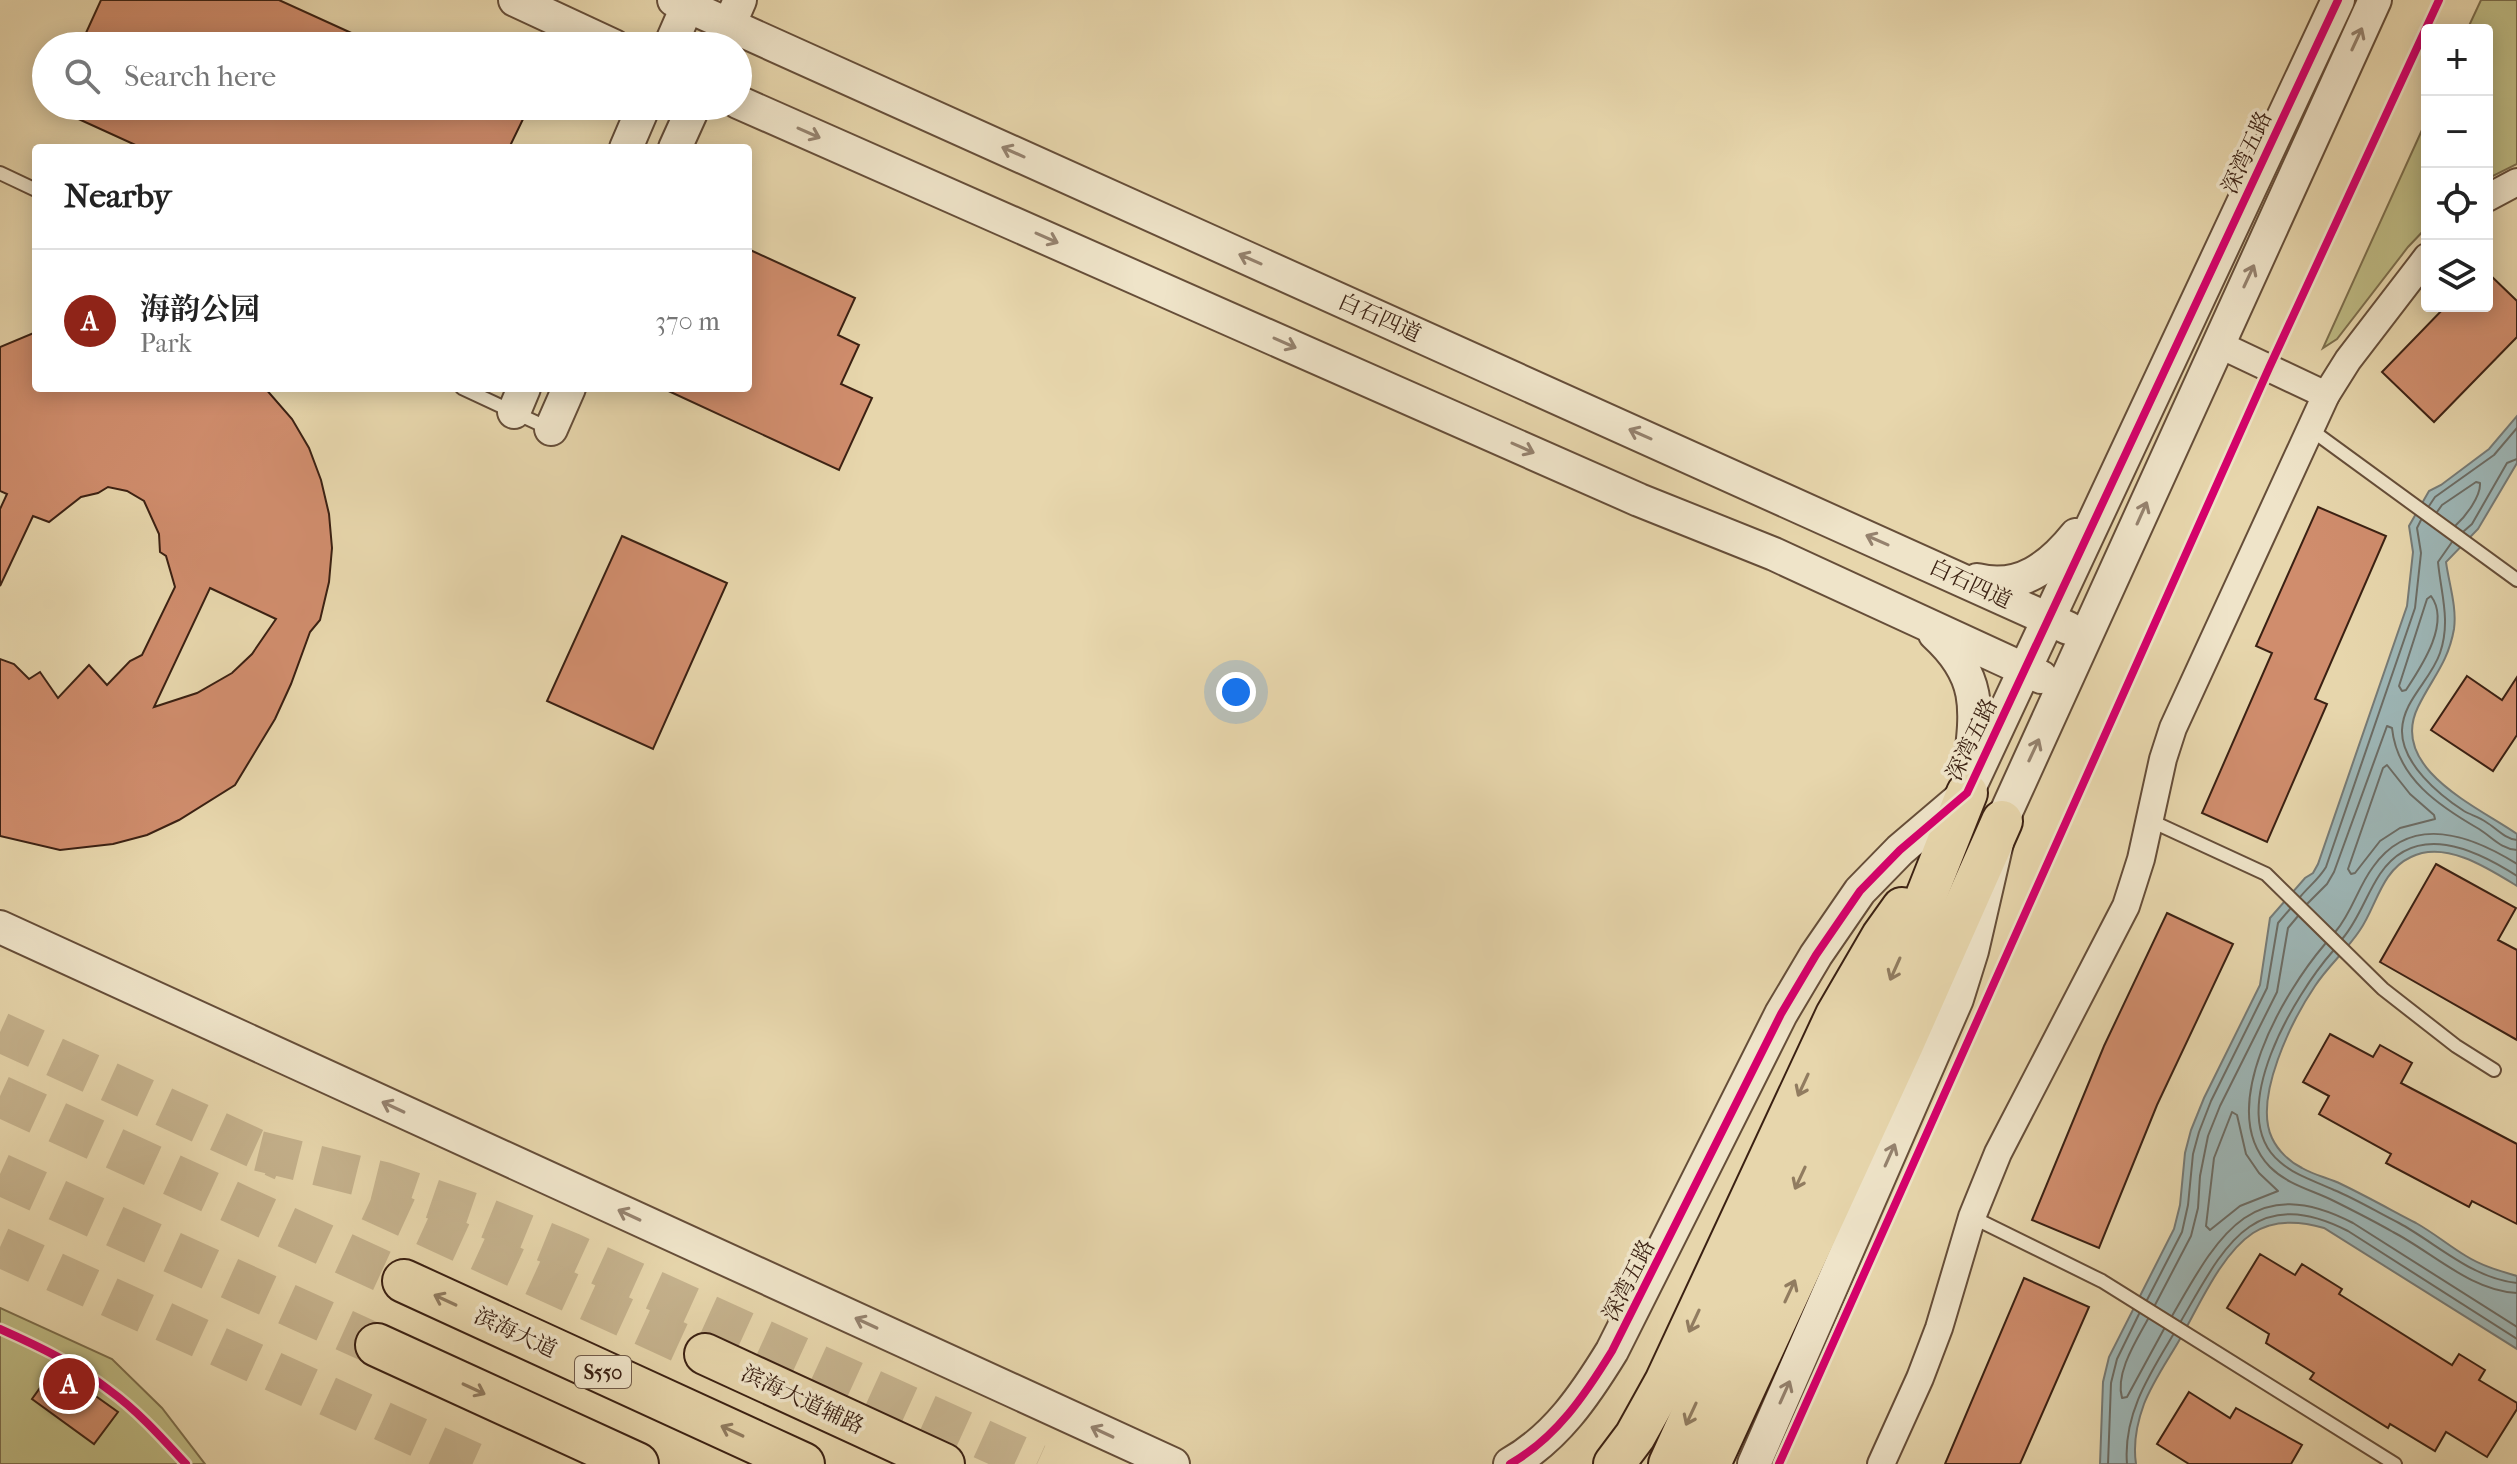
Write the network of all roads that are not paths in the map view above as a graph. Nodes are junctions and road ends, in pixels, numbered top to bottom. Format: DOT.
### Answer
graph roads {
  1 [pos="515,0"];
  2 [pos="2338,0"];
  3 [pos="2375,0"];
  4 [pos="684,2"];
  5 [pos="730,24"];
  6 [pos="584,32"];
  7 [pos="674,32"];
  8 [pos="752,34"];
  9 [pos="752,108"];
  10 [pos="638,120"];
  11 [pos="688,120"];
  12 [pos="628,144"];
  13 [pos="677,144"];
  14 [pos="0,173"];
  15 [pos="2517,182"];
  16 [pos="32,188"];
  17 [pos="2493,195"];
  18 [pos="2421,265"];
  19 [pos="2218,344"];
  20 [pos="481,392"];
  21 [pos="567,392"];
  22 [pos="2326,395"];
  23 [pos="519,400"];
  24 [pos="551,429"];
  25 [pos="2310,429"];
  26 [pos="2101,504"];
  27 [pos="1949,572"];
  28 [pos="2517,580"];
  29 [pos="2048,618"];
  30 [pos="1920,620"];
  31 [pos="2086,636"];
  32 [pos="2024,669"];
  33 [pos="2063,687"];
  34 [pos="1967,793"];
  35 [pos="2149,820"];
  36 [pos="2002,821"];
  37 [pos="1943,852"];
  38 [pos="0,927"];
  39 [pos="1885,1039"];
  40 [pos="2494,1070"];
  41 [pos="1972,1217"];
  42 [pos="404,1281"];
  43 [pos="377,1345"];
  44 [pos="705,1354"];
  45 [pos="637,1464"];
  46 [pos="803,1464"];
  47 [pos="944,1464"];
  48 [pos="1173,1464"];
  49 [pos="1510,1464"];
  50 [pos="1614,1464"];
  51 [pos="1669,1464"];
  52 [pos="1710,1464"];
  53 [pos="1754,1464"];
  54 [pos="1881,1464"];
  55 [pos="2395,1464"];
  1 -- 6 [label="street"];
  2 -- 26 [label="street, 深湾五路"];
  19 -- 3 [label="street, one-way"];
  4 -- 5 [label="street, 白石四道"];
  4 -- 7 [label="street"];
  27 -- 8 [label="street, 白石四道, one-way"];
  9 -- 30 [label="street, one-way"];
  10 -- 12 [label="street"];
  11 -- 13 [label="street"];
  14 -- 16 [label="lane"];
  15 -- 17 [label="street"];
  18 -- 22 [label="street"];
  19 -- 22 [label="street"];
  31 -- 19 [label="street, one-way"];
  20 -- 23 [label="lane"];
  21 -- 24 [label="street"];
  22 -- 25 [label="street"];
  23 -- 24 [label="lane"];
  25 -- 28 [label="lane"];
  25 -- 35 [label="street"];
  26 -- 27 [label="street"];
  26 -- 29 [label="street, 深湾五路"];
  27 -- 29 [label="street, 白石四道"];
  29 -- 31 [label="street, 白石四道"];
  29 -- 32 [label="street, 深湾五路"];
  30 -- 32 [label="street"];
  30 -- 34 [label="street"];
  31 -- 33 [label="street"];
  32 -- 33 [label="street"];
  32 -- 34 [label="street, 深湾五路"];
  36 -- 33 [label="street, one-way"];
  34 -- 37 [label="main road"];
  34 -- 49 [label="street, 深湾五路"];
  35 -- 40 [label="lane"];
  35 -- 41 [label="street"];
  36 -- 39 [label="main road"];
  53 -- 36 [label="street, one-way"];
  37 -- 39 [label="main road, one-way"];
  37 -- 50 [label="main road, one-way"];
  48 -- 38 [label="street, one-way"];
  39 -- 51 [label="main road, one-way"];
  52 -- 39 [label="main road, one-way"];
  41 -- 54 [label="street"];
  41 -- 55 [label="lane"];
  46 -- 42 [label="highway, 滨海大道 / S550, one-way"];
  43 -- 45 [label="highway, one-way"];
  44 -- 47 [label="main road, 滨海大道辅路"];
}
